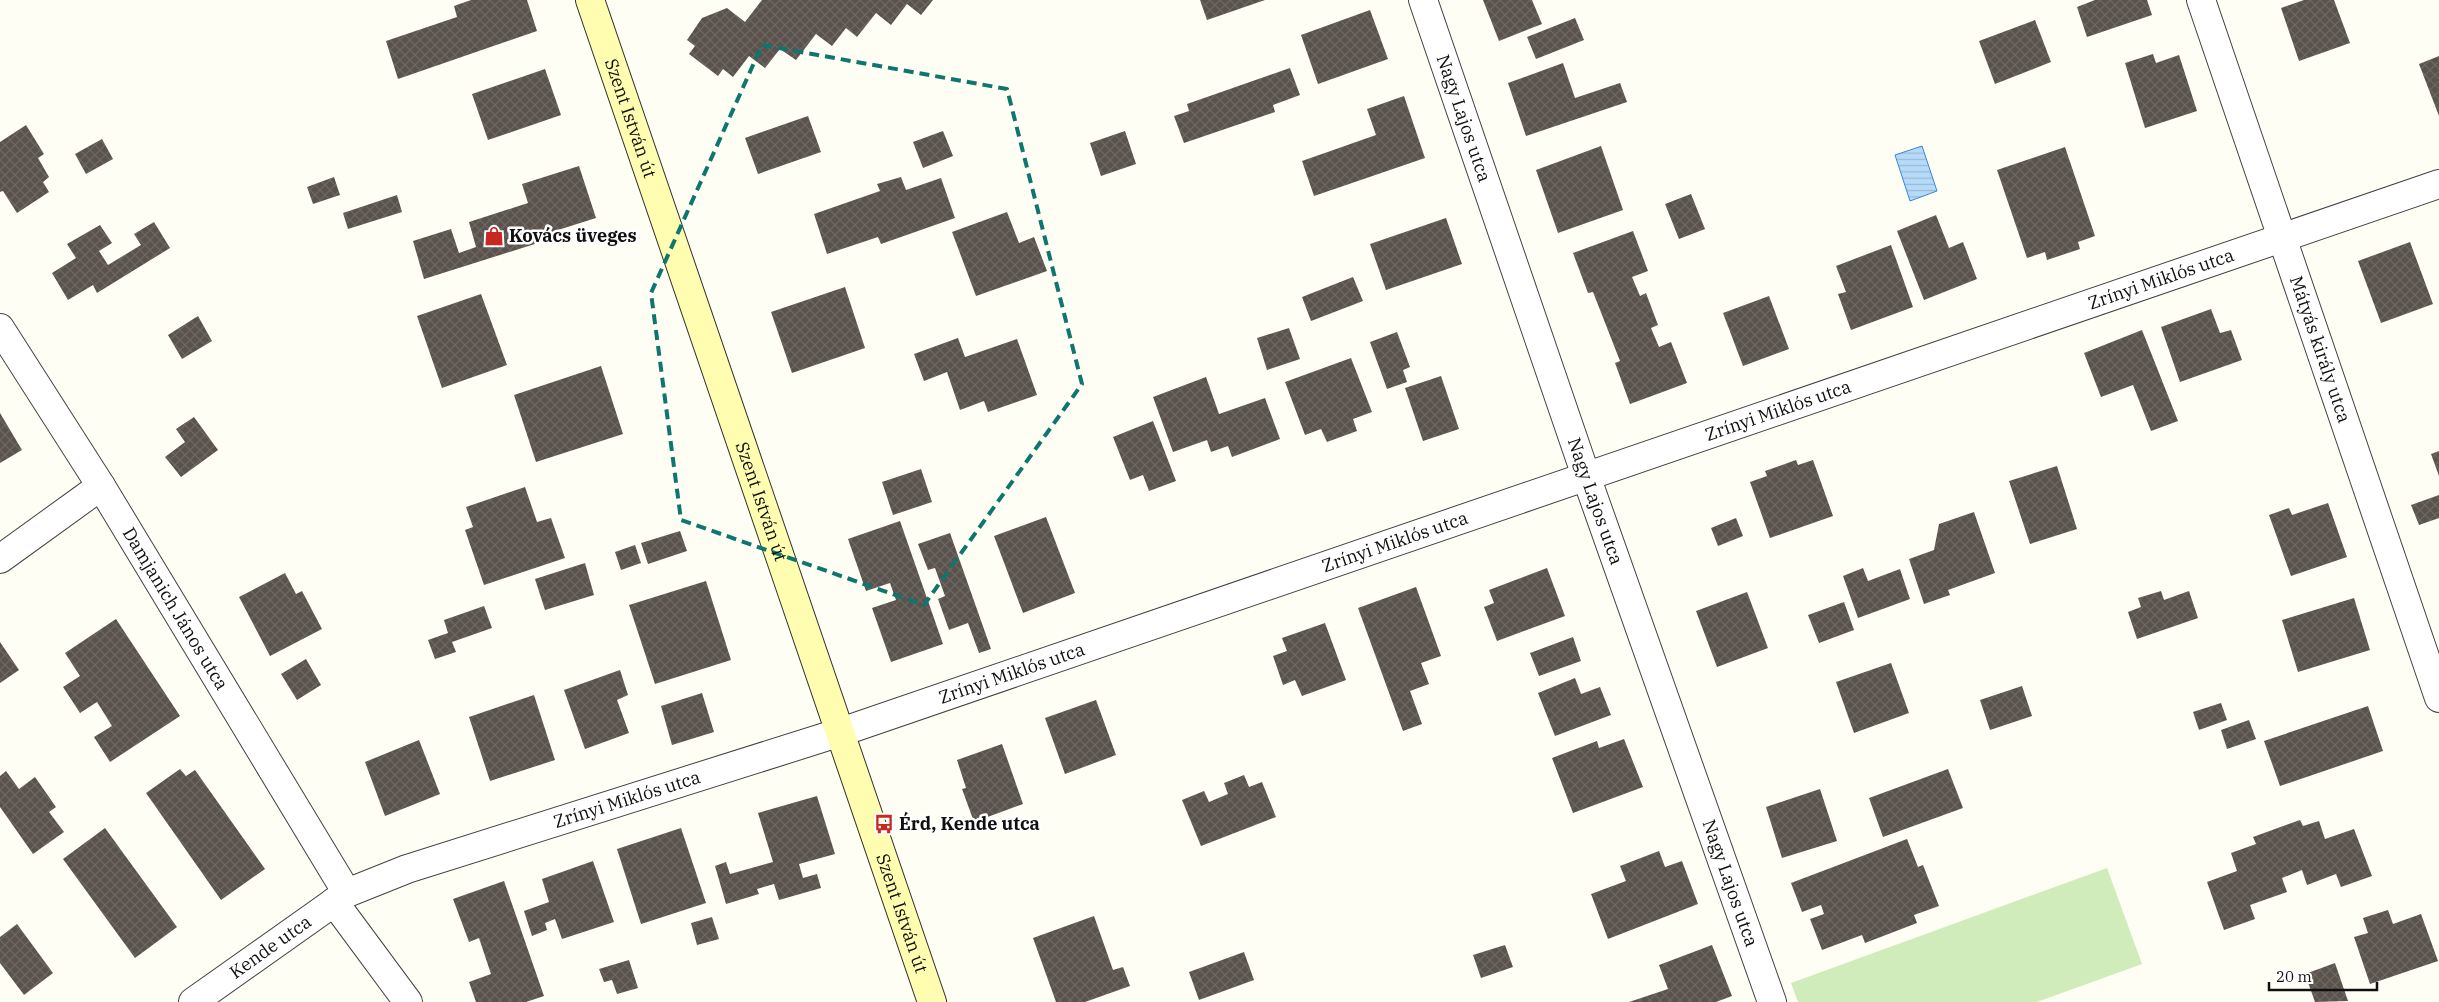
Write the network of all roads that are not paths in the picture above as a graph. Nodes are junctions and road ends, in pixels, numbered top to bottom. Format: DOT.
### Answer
graph roads {
  1 [pos="590,0"];
  2 [pos="1423,0"];
  3 [pos="2201,0"];
  4 [pos="2439,184"];
  5 [pos="2282,239"];
  6 [pos="0,328"];
  7 [pos="1586,476"];
  8 [pos="100,486"];
  9 [pos="0,559"];
  10 [pos="2439,698"];
  11 [pos="841,732"];
  12 [pos="341,897"];
  13 [pos="193,1002"];
  14 [pos="408,1002"];
  15 [pos="932,1002"];
  16 [pos="1772,1002"];
  1 -- 11 [label="street, Szent István út"];
  2 -- 7 [label="street, Nagy Lajos utca"];
  3 -- 5 [label="street, Mátyás király utca"];
  4 -- 5 [label="street, Zrínyi Miklós utca"];
  5 -- 7 [label="street, Zrínyi Miklós utca"];
  5 -- 10 [label="street, Mátyás király utca"];
  6 -- 8 [label="street, Damjanich János utca"];
  7 -- 11 [label="street, Zrínyi Miklós utca"];
  7 -- 16 [label="street, Nagy Lajos utca"];
  8 -- 9 [label="street"];
  8 -- 12 [label="street, Damjanich János utca"];
  11 -- 12 [label="street, Zrínyi Miklós utca"];
  11 -- 15 [label="street, Szent István út"];
  12 -- 13 [label="street, Kende utca"];
  12 -- 14 [label="street, Damjanich János utca"];
}
